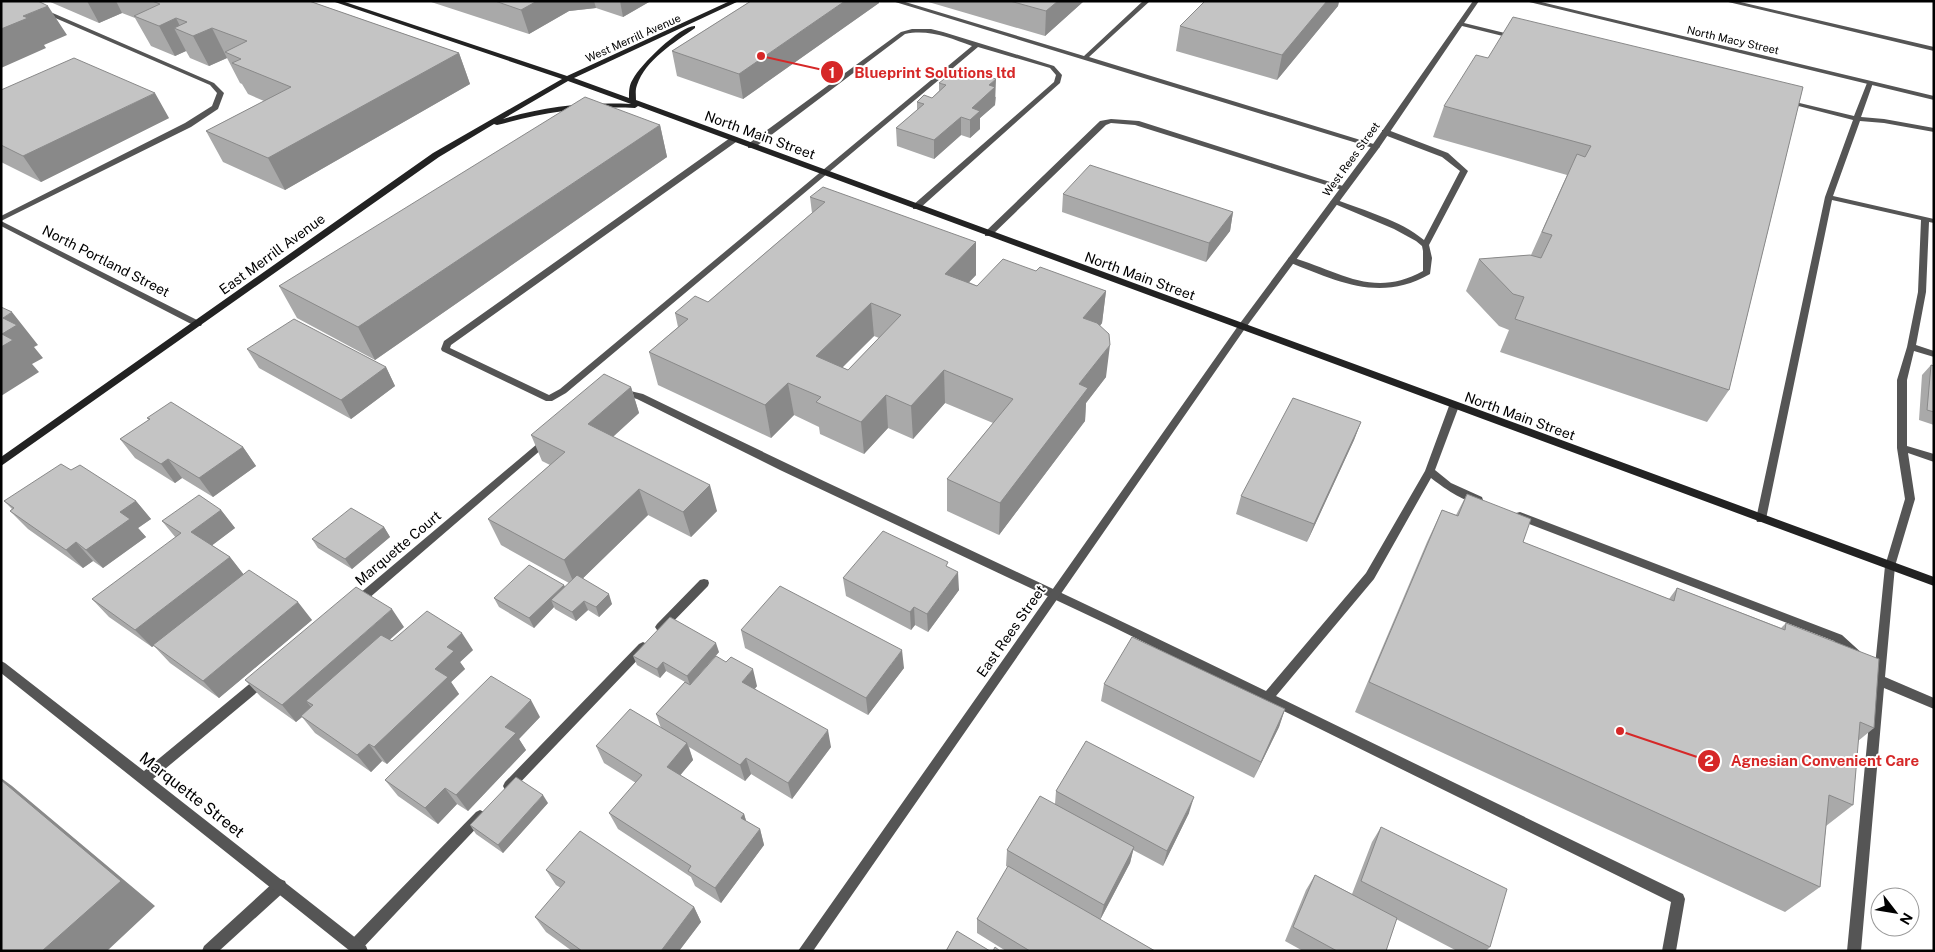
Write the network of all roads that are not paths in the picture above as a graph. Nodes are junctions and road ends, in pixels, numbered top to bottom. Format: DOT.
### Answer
graph roads {
  1 [pos="19,1"];
  2 [pos="335,1"];
  3 [pos="736,1"];
  4 [pos="894,1"];
  5 [pos="1147,1"];
  6 [pos="1476,1"];
  7 [pos="1528,1"];
  8 [pos="1726,1"];
  9 [pos="725,7"];
  10 [pos="1460,24"];
  11 [pos="1528,40"];
  12 [pos="977,45"];
  13 [pos="1934,48"];
  14 [pos="1085,58"];
  15 [pos="566,79"];
  16 [pos="1870,83"];
  17 [pos="1934,98"];
  18 [pos="1780,101"];
  19 [pos="633,102"];
  20 [pos="648,108"];
  21 [pos="1857,120"];
  22 [pos="1934,130"];
  23 [pos="475,131"];
  24 [pos="1386,132"];
  25 [pos="733,140"];
  26 [pos="751,146"];
  27 [pos="1376,146"];
  28 [pos="823,173"];
  29 [pos="1345,188"];
  30 [pos="1829,197"];
  31 [pos="1334,202"];
  32 [pos="916,207"];
  33 [pos="1,218"];
  34 [pos="1930,220"];
  35 [pos="1,223"];
  36 [pos="988,234"];
  37 [pos="1425,245"];
  38 [pos="1291,260"];
  39 [pos="198,324"];
  40 [pos="1241,328"];
  41 [pos="1911,348"];
  42 [pos="1934,354"];
  43 [pos="608,390"];
  44 [pos="1454,406"];
  45 [pos="553,435"];
  46 [pos="1902,448"];
  47 [pos="1934,458"];
  48 [pos="1,462"];
  49 [pos="1430,471"];
  50 [pos="1487,504"];
  51 [pos="1506,511"];
  52 [pos="1761,519"];
  53 [pos="1890,566"];
  54 [pos="1934,582"];
  55 [pos="704,583"];
  56 [pos="1055,594"];
  57 [pos="350,608"];
  58 [pos="1,666"];
  59 [pos="273,672"];
  60 [pos="1879,680"];
  61 [pos="1268,697"];
  62 [pos="1934,704"];
  63 [pos="145,778"];
  64 [pos="500,796"];
  65 [pos="486,810"];
  66 [pos="280,886"];
  67 [pos="358,948"];
  68 [pos="209,951"];
  69 [pos="804,951"];
  70 [pos="1669,951"];
  71 [pos="1854,951"];
  1 -- 33 [label="street"];
  2 -- 15 [label="main road, North Main Street"];
  3 -- 9 [label="main road, West Merrill Avenue"];
  4 -- 14 [label="street"];
  5 -- 14 [label="street"];
  6 -- 10 [label="street, West Rees Street"];
  7 -- 16 [label="street, North Macy Street"];
  8 -- 13 [label="street"];
  9 -- 15 [label="main road, West Merrill Avenue"];
  9 -- 19 [label="main road"];
  10 -- 11 [label="street"];
  10 -- 24 [label="street, West Rees Street"];
  12 -- 26 [label="street"];
  12 -- 28 [label="street"];
  12 -- 32 [label="street"];
  14 -- 27 [label="street"];
  15 -- 19 [label="main road, North Main Street"];
  15 -- 23 [label="main road, East Merrill Avenue"];
  16 -- 17 [label="street, North Macy Street"];
  16 -- 21 [label="street"];
  18 -- 21 [label="street"];
  19 -- 20 [label="main road, North Main Street"];
  20 -- 23 [label="main road"];
  20 -- 25 [label="main road, North Main Street"];
  21 -- 22 [label="street"];
  21 -- 30 [label="street"];
  23 -- 39 [label="main road, East Merrill Avenue"];
  24 -- 27 [label="street, West Rees Street"];
  24 -- 37 [label="street"];
  25 -- 26 [label="main road, North Main Street"];
  25 -- 28 [label="street"];
  26 -- 28 [label="main road, North Main Street"];
  27 -- 29 [label="street, West Rees Street"];
  28 -- 32 [label="main road, North Main Street"];
  29 -- 31 [label="street, West Rees Street"];
  29 -- 36 [label="street"];
  30 -- 34 [label="street"];
  30 -- 52 [label="street"];
  31 -- 37 [label="street"];
  31 -- 38 [label="street, West Rees Street"];
  32 -- 36 [label="main road, North Main Street"];
  34 -- 41 [label="street"];
  35 -- 39 [label="street, North Portland Street"];
  36 -- 40 [label="main road, North Main Street"];
  37 -- 38 [label="street"];
  38 -- 40 [label="street, West Rees Street"];
  39 -- 48 [label="main road, East Merrill Avenue"];
  40 -- 44 [label="main road, North Main Street"];
  40 -- 56 [label="street, East Rees Street"];
  41 -- 42 [label="street"];
  41 -- 46 [label="street"];
  43 -- 56 [label="street"];
  44 -- 49 [label="street"];
  44 -- 52 [label="main road, North Main Street"];
  45 -- 57 [label="street, Marquette Court"];
  46 -- 47 [label="street"];
  46 -- 53 [label="street"];
  49 -- 50 [label="street"];
  49 -- 61 [label="street"];
  51 -- 60 [label="street"];
  52 -- 53 [label="main road, North Main Street"];
  53 -- 54 [label="main road, North Main Street"];
  53 -- 60 [label="street"];
  55 -- 64 [label="street"];
  56 -- 61 [label="street"];
  56 -- 69 [label="street, East Rees Street"];
  58 -- 63 [label="street, Marquette Street"];
  59 -- 63 [label="street"];
  60 -- 62 [label="street"];
  60 -- 71 [label="street"];
  61 -- 70 [label="street"];
  63 -- 66 [label="street, Marquette Street"];
  65 -- 67 [label="street"];
  66 -- 67 [label="street, Marquette Street"];
  66 -- 68 [label="street"];
}
